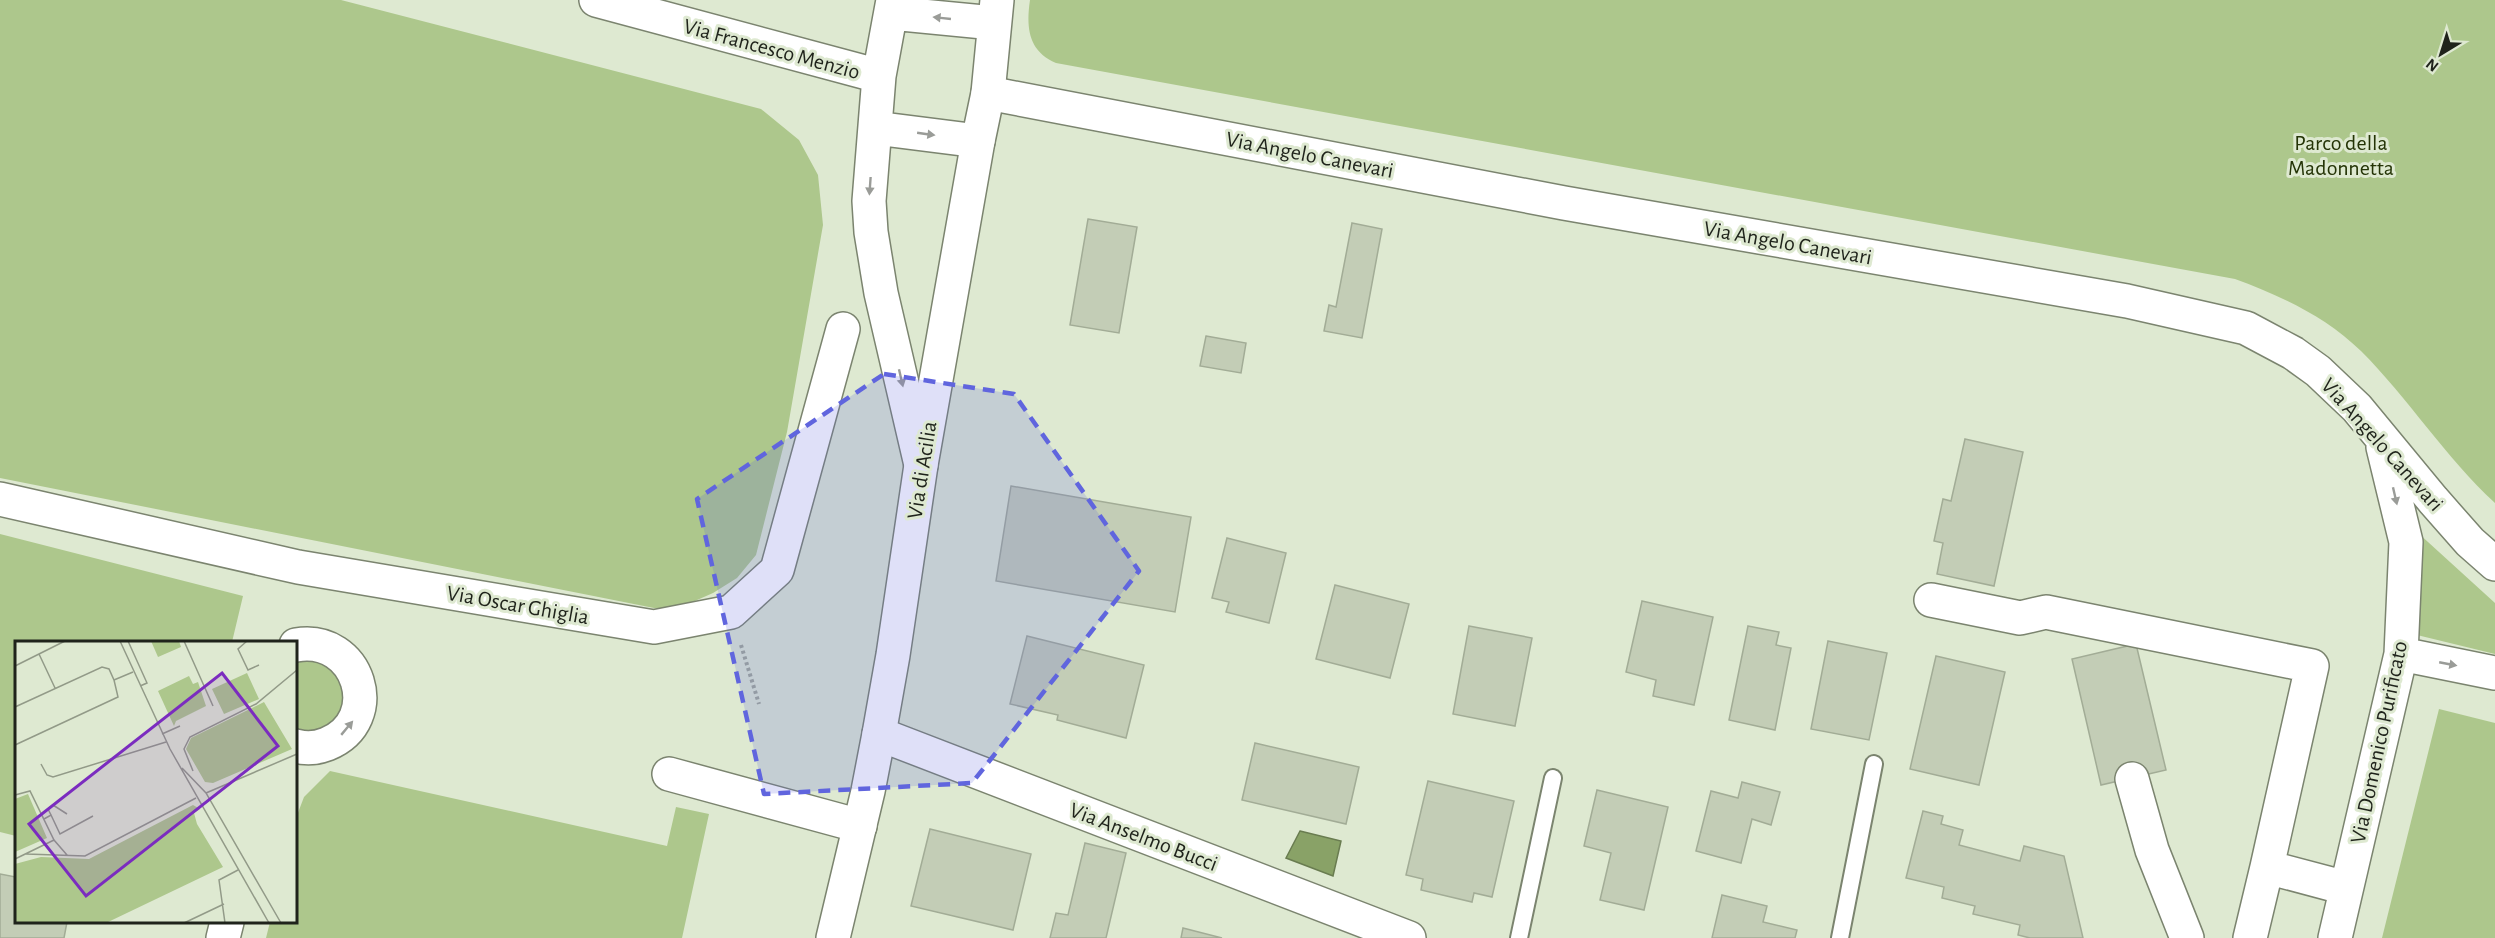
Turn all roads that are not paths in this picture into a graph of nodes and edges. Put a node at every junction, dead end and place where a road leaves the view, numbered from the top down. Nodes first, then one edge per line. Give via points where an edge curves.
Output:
1 (596, 0) edge
2 (892, 7) edge
3 (996, 12) edge
4 (879, 76) junction
5 (988, 93) junction
6 (875, 128) junction
7 (978, 141) junction
8 (843, 329) dead end
9 (2381, 439) junction
10 (921, 465) junction
11 (0, 499) edge
12 (2495, 564) edge
13 (1931, 600) dead end
14 (297, 645) edge
15 (2401, 654) junction
16 (2495, 673) edge
17 (879, 734) junction
18 (297, 747) edge
19 (1874, 764) dead end
20 (669, 774) dead end
21 (1553, 778) dead end
22 (2132, 779) dead end
23 (860, 826) junction
24 (2267, 867) junction
25 (2346, 888) junction
26 (227, 923) edge
27 (223, 938) edge
28 (833, 938) edge
29 (1409, 938) edge
30 (1519, 938) edge
31 (1840, 938) edge
32 (2187, 938) edge
33 (2250, 938) edge
34 (2335, 938) edge

1 - 4 street, Via Francesco Menzio
3 -> 2 street, Via Francesco Menzio
2 - 4 street, Via Francesco Menzio
3 - 5 street, Via di Acilia
4 - 6 street, Via Francesco Menzio
5 - 7 street, Via di Acilia
5 - 9 street, Via Angelo Canevari via 1564,203 2194,315 2246,328 2293,353 2357,408
6 -> 7 street
6 -> 10 street, Via Francesco Menzio via 869,201 871,232 881,293
7 - 10 street, Via di Acilia
8 - 11 street, Via Oscar Ghiglia via 777,570 731,612 654,627 298,567
9 - 12 street, Via Angelo Canevari via 2470,542
9 -> 15 street, Via Domenico Purificato via 2406,542
10 - 17 street, Via di Acilia
13 - 24 street via 2020,618 2046,612 2312,666
18 -> 14 street via 319,747 335,741 357,716 360,699 358,682 339,654 324,646
15 -> 16 street
15 - 25 street, Via Domenico Purificato
17 - 23 street, Via di Acilia
17 - 29 street, Via Anselmo Bucci
19 - 31 lane
20 - 23 street
21 - 30 lane
22 - 32 street via 2151,850
23 - 28 street, Via di Acilia
24 - 25 street
24 - 33 street
25 - 34 street, Via Domenico Purificato
26 - 27 street

